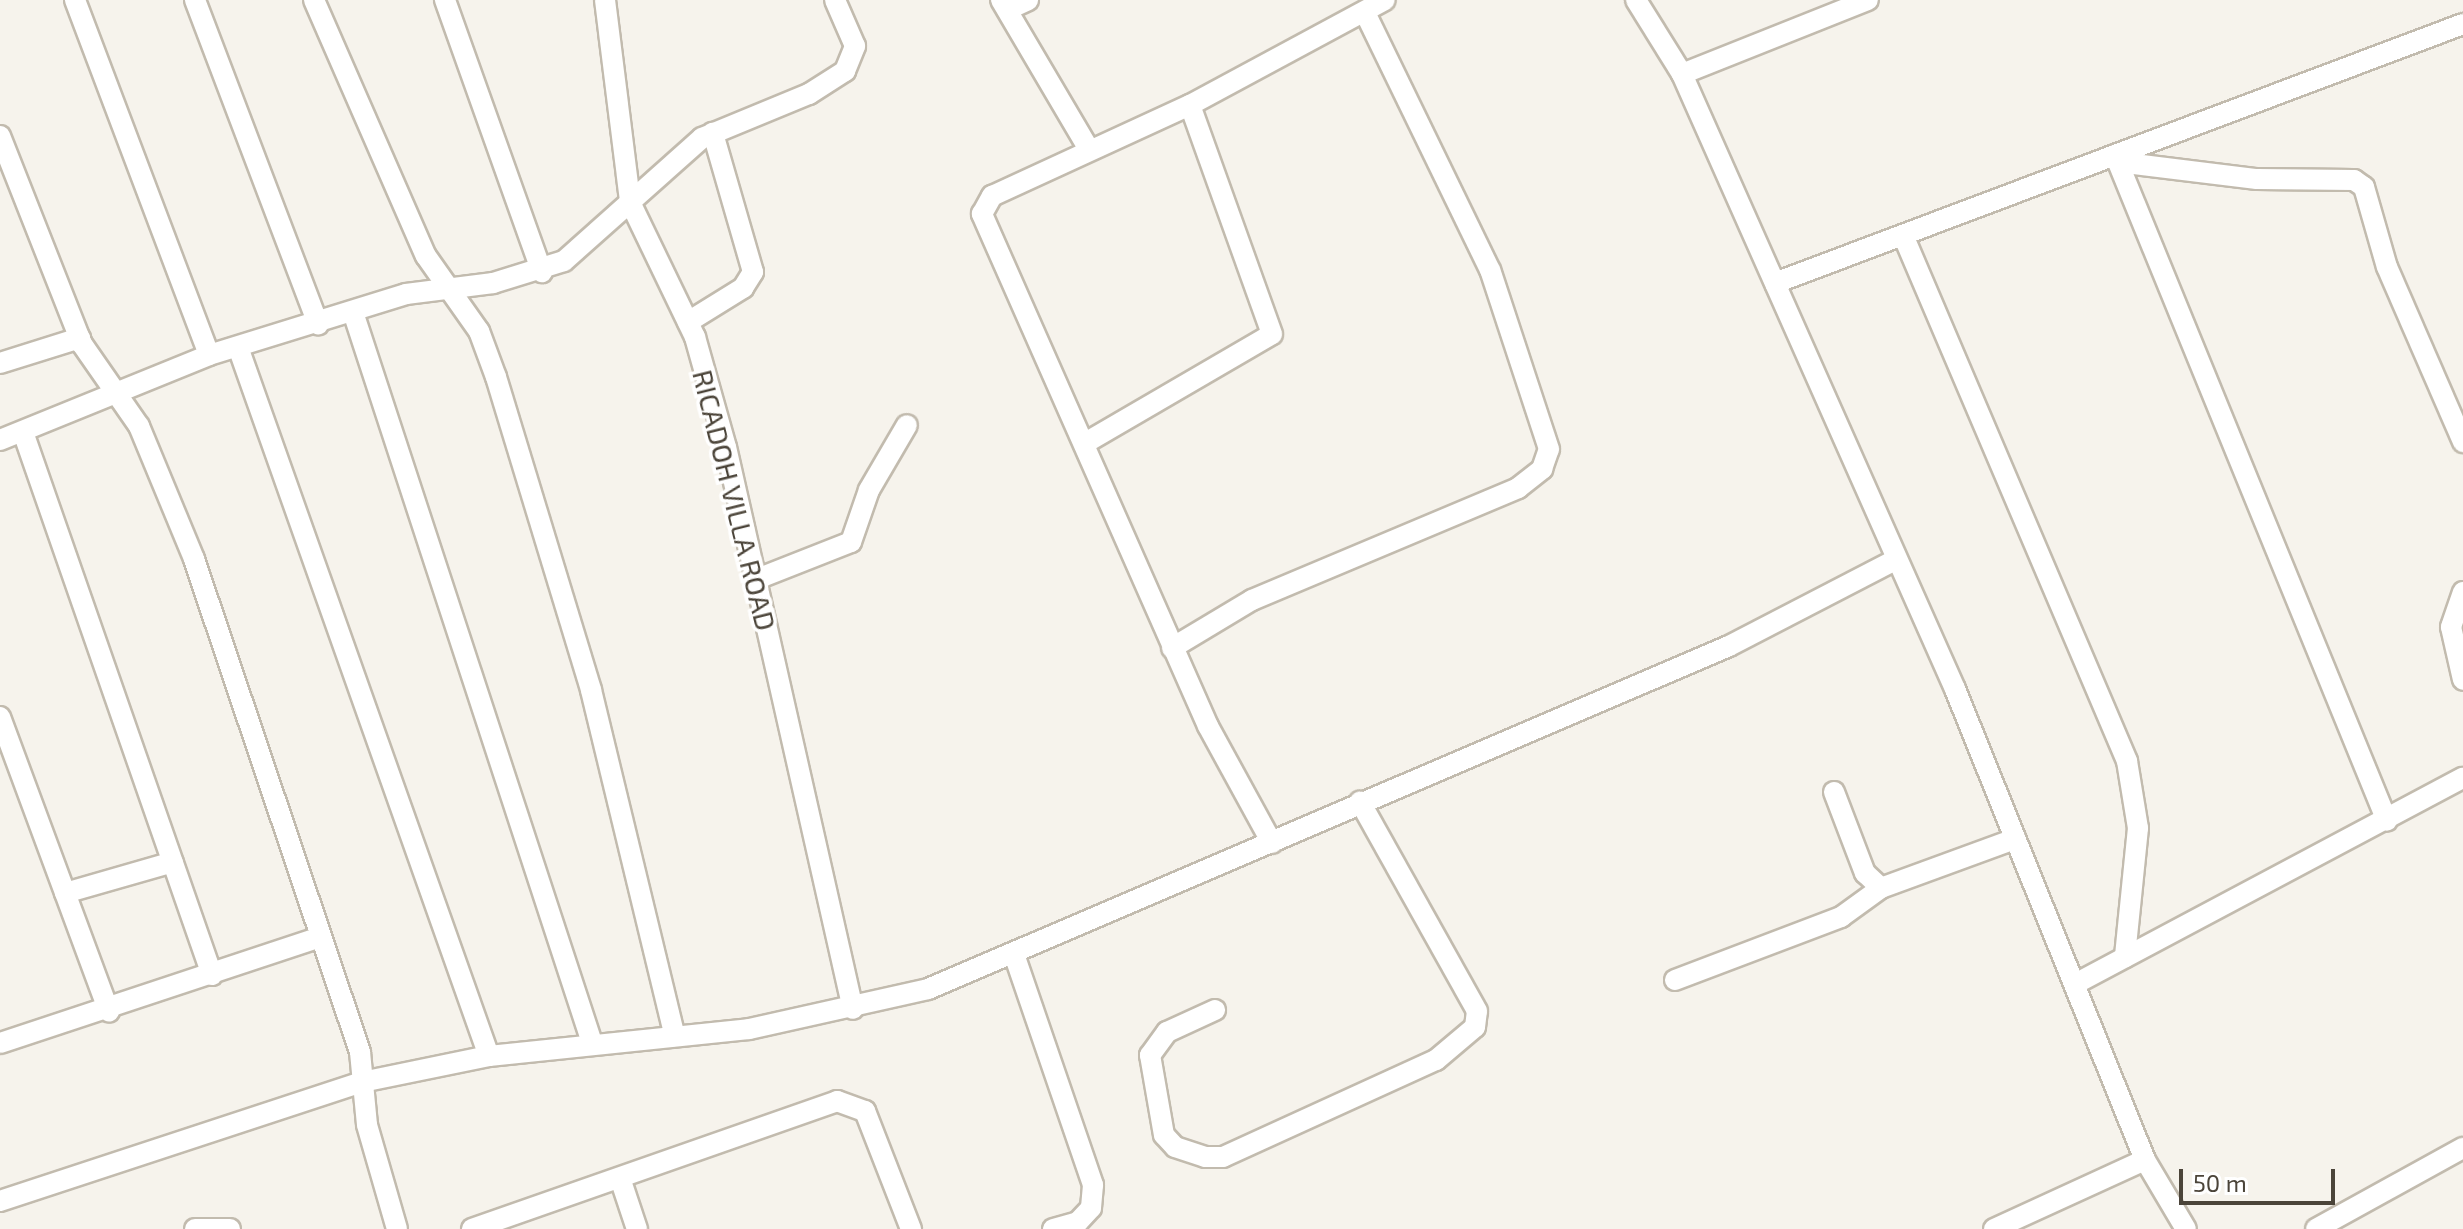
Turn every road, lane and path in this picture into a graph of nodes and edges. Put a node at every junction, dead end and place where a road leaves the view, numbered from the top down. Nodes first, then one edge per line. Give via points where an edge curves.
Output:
1 (75, 0) edge
2 (195, 0) edge
3 (314, 0) edge
4 (445, 0) edge
5 (605, 0) edge
6 (835, 0) edge
7 (1028, 0) edge
8 (1385, 0) edge
9 (1636, 0) edge
10 (1868, 0) edge
11 (1005, 5) edge
12 (1365, 12) junction
13 (2463, 24) edge
14 (1682, 74) junction
15 (1190, 105) junction
16 (713, 133) junction
17 (0, 136) edge
18 (1087, 146) junction
19 (2116, 159) junction
20 (630, 202) junction
21 (1903, 235) junction
22 (542, 272) junction
23 (1775, 283) junction
24 (447, 287) junction
25 (353, 312) junction
26 (688, 322) junction
27 (318, 324) junction
28 (80, 338) junction
29 (238, 347) junction
30 (209, 355) junction
31 (0, 363) edge
32 (115, 390) junction
33 (907, 425) dead end
34 (23, 432) junction
35 (0, 440) edge
36 (2463, 442) edge
37 (1085, 443) junction
38 (1893, 561) junction
39 (757, 579) junction
40 (2463, 592) edge
41 (1172, 648) junction
42 (2463, 680) edge
43 (0, 717) edge
44 (2463, 778) edge
45 (1834, 792) dead end
46 (1360, 802) junction
47 (2387, 821) junction
48 (2015, 839) junction
49 (1272, 843) junction
50 (173, 862) junction
51 (1881, 888) junction
52 (65, 893) junction
53 (320, 937) junction
54 (1015, 957) junction
55 (2125, 957) junction
56 (212, 975) junction
57 (1675, 980) dead end
58 (2075, 984) junction
59 (853, 1009) junction
60 (1215, 1010) dead end
61 (109, 1011) junction
62 (675, 1036) junction
63 (2, 1039) edge
64 (592, 1043) junction
65 (489, 1056) junction
66 (362, 1082) junction
67 (2463, 1148) edge
68 (2145, 1160) junction
69 (620, 1178) junction
70 (0, 1201) edge
71 (195, 1229) edge
72 (230, 1229) edge
73 (397, 1229) edge
74 (472, 1229) edge
75 (637, 1229) edge
76 (911, 1229) edge
77 (1053, 1229) edge
78 (1994, 1229) edge
79 (2186, 1229) edge
80 (2316, 1229) edge

1 - 30 street
2 - 27 street
3 - 24 street
4 - 22 street
5 - 20 street, RICADOH VILLA ROAD
6 - 16 street via 855,46 845,71
7 - 11 street
8 - 12 street
9 - 14 street
10 - 14 street
11 - 18 street via 1071,130
12 - 15 street
12 - 41 street via 1490,270 1549,449 1542,469 1518,488 1252,600
13 - 19 street
14 - 23 street
15 - 18 street
15 - 37 street via 1272,334
16 - 20 street
16 - 26 street via 753,272 743,288
17 - 28 street
18 - 37 street via 992,196 982,214
19 - 21 street
19 - 36 street via 2257,179 2354,180 2364,187 2387,267
19 - 47 street
20 - 22 street
20 - 26 street, RICADOH VILLA ROAD
21 - 23 street
21 - 55 street via 2127,761 2138,828
22 - 24 street
23 - 38 street
24 - 25 street
24 - 62 street via 479,331 501,391 591,690
25 - 27 street
25 - 64 street
26 - 39 street, RICADOH VILLA ROAD
27 - 29 street
28 - 31 street
28 - 32 street
29 - 30 street
29 - 65 street
30 - 32 street
32 - 34 street
32 - 53 street via 151,452 194,559
33 - 39 street via 869,490 851,542
34 - 35 street
34 - 50 street
37 - 41 street
38 - 46 street via 1729,646
38 - 48 street
39 - 59 street, RICADOH VILLA ROAD
40 - 42 street via 2451,627
41 - 49 street
43 - 52 street
44 - 47 street
45 - 51 street via 1865,873
46 - 49 street
46 - 60 street via 1477,1011 1475,1027 1436,1060 1223,1157 1205,1157 1175,1147 1164,1135 1150,1055 1167,1032
47 - 55 street
48 - 51 street
48 - 58 street
49 - 54 street
50 - 52 street
50 - 56 street
51 - 57 street via 1841,917
52 - 61 street
53 - 56 street
53 - 66 street via 360,1052
54 - 59 street
54 - 77 street via 1093,1185 1091,1208 1078,1222
55 - 58 street
56 - 61 street
58 - 68 street
59 - 62 street
61 - 63 street
62 - 64 street
64 - 65 street
65 - 66 street
66 - 70 street
66 - 73 street via 377,1172
67 - 80 street
68 - 78 street
68 - 79 street
69 - 74 street
69 - 75 street
69 - 76 street via 852,1101 865,1111
71 - 72 street

